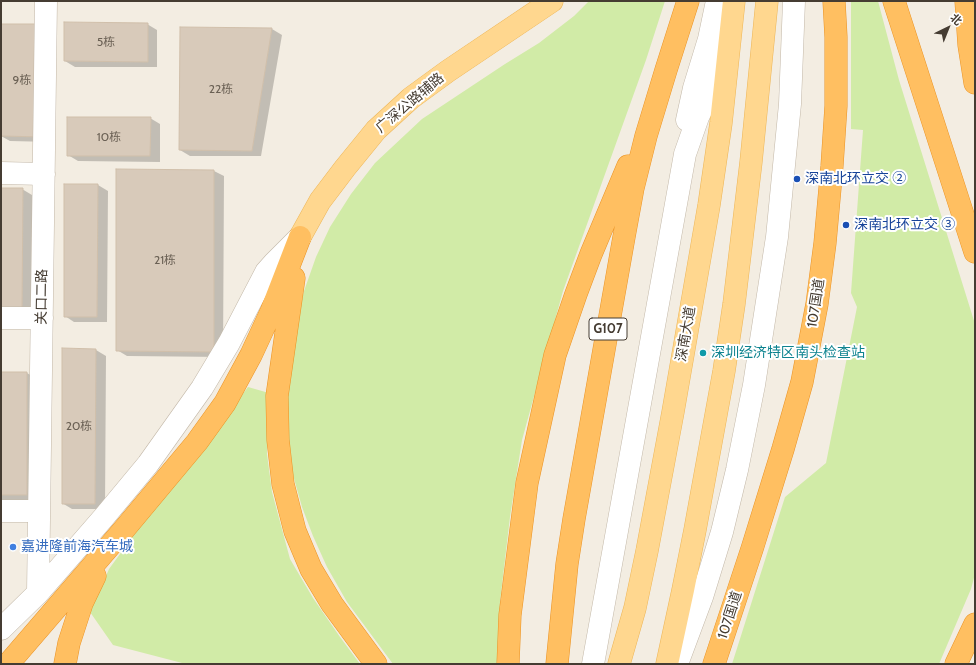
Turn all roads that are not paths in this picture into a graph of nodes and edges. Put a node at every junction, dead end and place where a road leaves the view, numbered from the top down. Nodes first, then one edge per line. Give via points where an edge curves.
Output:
1 (46, 1) edge
2 (552, 1) edge
3 (688, 1) edge
4 (717, 1) edge
5 (734, 1) edge
6 (767, 1) edge
7 (794, 1) edge
8 (834, 1) edge
9 (894, 1) edge
10 (969, 9) edge
11 (732, 31) junction
12 (666, 70) junction
13 (975, 83) edge
14 (1, 173) edge
15 (44, 174) junction
16 (679, 186) junction
17 (300, 237) junction
18 (975, 252) edge
19 (1, 318) edge
20 (42, 318) junction
21 (1, 511) edge
22 (39, 511) junction
23 (126, 528) junction
24 (38, 593) junction
25 (975, 624) edge
26 (1, 629) edge
27 (8, 664) edge
28 (65, 664) edge
29 (376, 664) edge
30 (508, 664) edge
31 (557, 664) edge
32 (592, 664) edge
33 (619, 664) edge
34 (666, 664) edge
35 (677, 664) edge
36 (714, 664) edge
37 (956, 664) edge

1 - 15 street, 关口二路
2 - 17 main road, 广深公路辅路 via 411,98 376,130 320,202
3 - 12 highway, G107
4 - 16 street via 688,112
5 - 11 main road, 深南大道
6 - 34 main road via 752,162 733,312 689,560
7 - 35 street via 790,104 777,237 754,385 722,532 702,597
8 - 36 highway, 107国道 via 836,106 825,243 817,304 802,382 783,449
9 - 18 highway
10 - 13 highway via 969,45
11 - 16 street via 721,65 691,134
11 - 33 main road, 深南大道 via 709,205 673,412 644,566
12 - 30 highway via 586,267 555,355 527,483 510,615
12 - 31 highway, G107 via 646,136 624,237 574,519
14 - 15 street
15 - 20 street, 关口二路
16 - 32 street
17 - 23 highway via 252,355 225,403 197,442
17 - 24 street via 266,272 229,344 202,388 148,464
17 - 29 highway via 277,396 283,484 295,531 311,569 332,604
19 - 20 street
20 - 22 street, 关口二路
21 - 22 street
22 - 24 street, 关口二路
23 - 27 highway
23 - 28 highway via 98,569 82,603
24 - 26 street
25 - 37 highway

